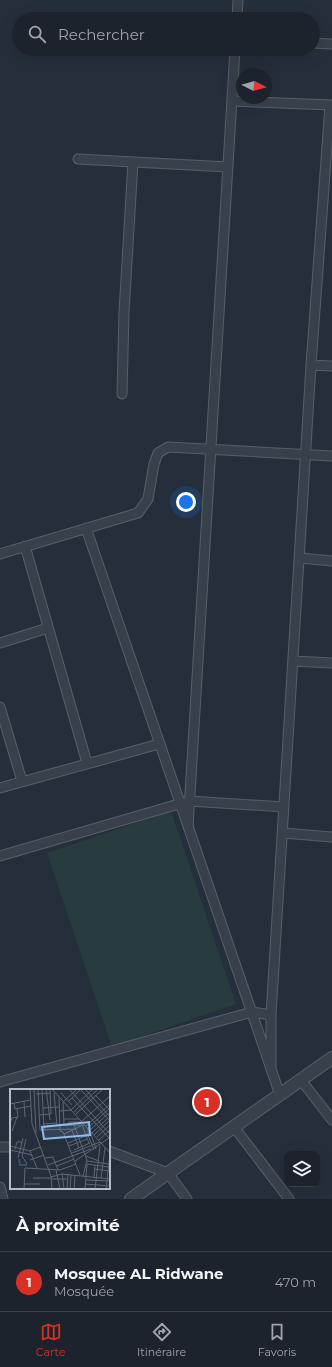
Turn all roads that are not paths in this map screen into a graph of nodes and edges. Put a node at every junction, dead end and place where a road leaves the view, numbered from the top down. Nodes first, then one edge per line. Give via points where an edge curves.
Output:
1 (238, 0) edge
2 (237, 12) edge
3 (320, 43) edge
4 (332, 44) edge
5 (235, 56) edge
6 (232, 100) junction
7 (331, 105) edge
8 (78, 159) dead end
9 (133, 162) junction
10 (228, 167) junction
11 (311, 365) junction
12 (332, 366) edge
13 (122, 394) dead end
14 (211, 449) junction
15 (306, 454) junction
16 (332, 456) edge
17 (86, 528) junction
18 (25, 546) junction
19 (0, 554) edge
20 (300, 558) junction
21 (332, 560) edge
22 (48, 628) junction
23 (0, 643) edge
24 (293, 661) junction
25 (332, 663) edge
26 (0, 707) edge
27 (159, 744) junction
28 (87, 764) junction
29 (22, 782) junction
30 (0, 788) edge
31 (189, 801) junction
32 (180, 803) junction
33 (284, 807) junction
34 (188, 827) junction
35 (283, 833) junction
36 (332, 837) edge
37 (0, 856) edge
38 (252, 1012) junction
39 (272, 1015) junction
40 (332, 1058) edge
41 (271, 1068) junction
42 (302, 1080) junction
43 (0, 1082) edge
44 (280, 1095) junction
45 (332, 1120) edge
46 (234, 1127) junction
47 (110, 1151) edge
48 (168, 1174) junction
49 (0, 1187) edge
50 (3, 1199) edge
51 (132, 1199) edge
52 (187, 1199) edge
53 (289, 1199) edge

1 - 2 street
3 - 4 street
5 - 6 street
6 - 7 street
6 - 10 street
7 - 11 street
8 - 9 street
9 - 10 street
9 - 13 street
10 - 14 street
11 - 12 street
11 - 15 street
14 - 15 street
14 - 17 street via 168,447 158,453 148,500 138,513
14 - 31 street
15 - 16 street
15 - 20 street
17 - 18 street
17 - 27 street
18 - 19 street
18 - 22 street
20 - 21 street
20 - 24 street
22 - 23 street
22 - 28 street
24 - 25 street
24 - 33 street
26 - 29 street
27 - 28 street
27 - 32 street
28 - 29 street
29 - 30 street
31 - 32 street
31 - 33 street
31 - 34 street
32 - 34 street
32 - 37 street
33 - 35 street
34 - 38 street
35 - 36 street
35 - 39 street
38 - 39 street
38 - 41 street
38 - 43 street
39 - 41 street
40 - 42 street
41 - 44 street
42 - 44 street
42 - 45 street
44 - 46 street
46 - 48 street
46 - 53 street
47 - 48 street
48 - 51 street
48 - 52 street
49 - 50 street

